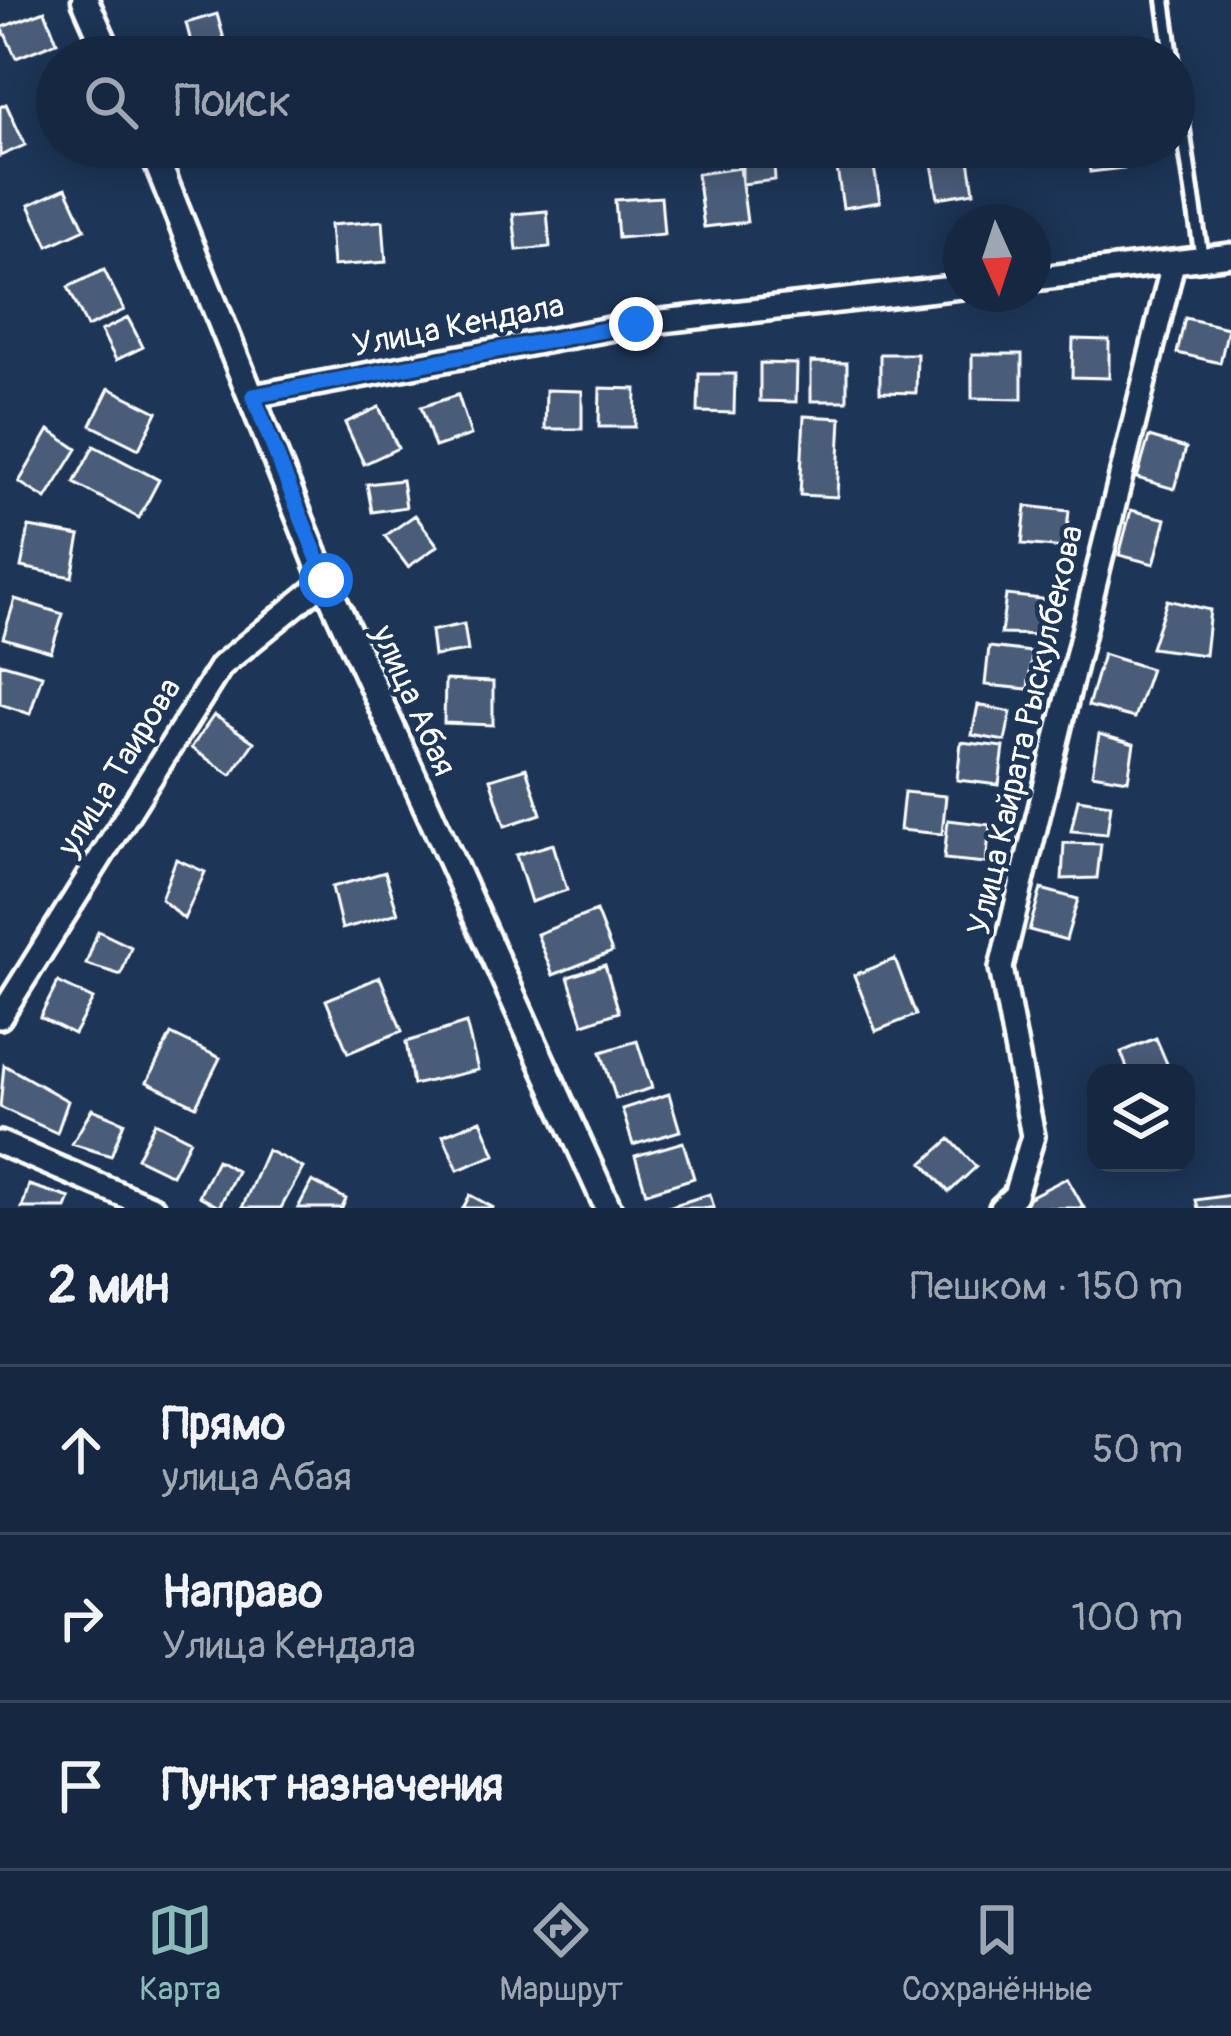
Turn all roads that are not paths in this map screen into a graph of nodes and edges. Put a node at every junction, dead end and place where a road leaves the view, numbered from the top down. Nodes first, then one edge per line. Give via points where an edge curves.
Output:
1 (85, 0) edge
2 (1164, 0) edge
3 (101, 36) edge
4 (1169, 36) edge
5 (160, 168) edge
6 (1189, 168) edge
7 (1231, 254) edge
8 (1202, 259) junction
9 (1173, 263) junction
10 (1051, 277) edge
11 (943, 289) edge
12 (253, 396) junction
13 (326, 580) junction
14 (0, 1017) edge
15 (0, 1143) edge
16 (153, 1208) edge
17 (608, 1208) edge
18 (1001, 1208) edge

1 - 3 street
2 - 4 lane
5 - 12 street, улица Абая
6 - 8 lane
7 - 8 street
8 - 9 street
9 - 10 street
9 - 18 street, Улица Кайрата Рыскулбекова via 1001,968 1033,1136 1016,1195
11 - 12 street, Улица Кендала via 636,324
12 - 13 street, улица Абая
13 - 14 street, улица Таирова via 221,666
13 - 17 street, улица Абая
15 - 16 street

